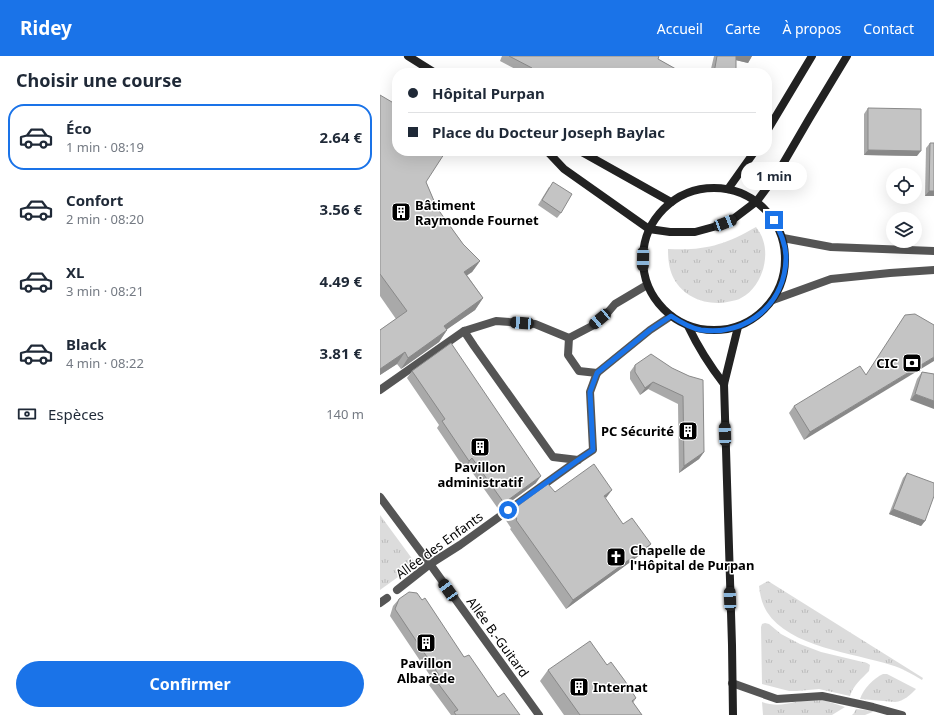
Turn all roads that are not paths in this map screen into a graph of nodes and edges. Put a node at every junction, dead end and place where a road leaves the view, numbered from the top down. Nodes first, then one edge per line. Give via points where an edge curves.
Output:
1 (408, 56) edge
2 (812, 56) edge
3 (847, 56) edge
4 (427, 68) edge
5 (772, 123) edge
6 (552, 156) edge
7 (589, 156) edge
8 (751, 156) edge
9 (728, 189) junction
10 (757, 201) junction
11 (671, 202) junction
12 (649, 229) junction
13 (783, 238) junction
14 (934, 251) edge
15 (934, 270) edge
16 (647, 285) junction
17 (774, 300) junction
18 (671, 316) junction
19 (688, 326) junction
20 (738, 326) junction
21 (464, 331) junction
22 (569, 338) junction
23 (597, 373) junction
24 (724, 384) junction
25 (380, 390) edge
26 (578, 460) junction
27 (380, 497) edge
28 (430, 564) junction
29 (397, 590) dead end
30 (387, 598) dead end
31 (380, 604) edge
32 (732, 683) junction
33 (539, 715) edge
34 (732, 715) edge
35 (902, 715) edge

1 - 4 main road
2 - 5 main road
3 - 10 main road via 777,174
6 - 12 main road via 564,169
7 - 11 main road
8 - 9 main road
9 - 10 main road
9 - 11 main road via 708,188 688,193
10 - 12 main road via 732,220 695,232
10 - 13 main road via 774,220
11 - 12 main road via 657,216
12 - 16 main road via 643,250 643,268
13 - 14 street via 832,247
13 - 17 main road via 786,257 783,280
15 - 17 street via 831,279
16 - 18 main road via 657,302
16 - 22 street via 615,304 592,326
17 - 20 main road via 758,316
18 - 19 main road
18 - 23 street
19 - 20 main road via 713,331
19 - 24 main road via 711,368
20 - 24 main road
21 - 22 street via 496,321 535,324
21 - 25 street
21 - 26 street via 553,456
22 - 23 street via 568,355 579,371
23 - 26 street, Allée des Enfants via 590,392 593,450
24 - 32 main road
26 - 28 street, Allée des Enfants
27 - 28 street, Allée B.-Guitard
28 - 29 street, Allée des Enfants
28 - 33 street, Allée B.-Guitard
30 - 31 street
32 - 34 main road
32 - 35 street via 776,699 822,696

